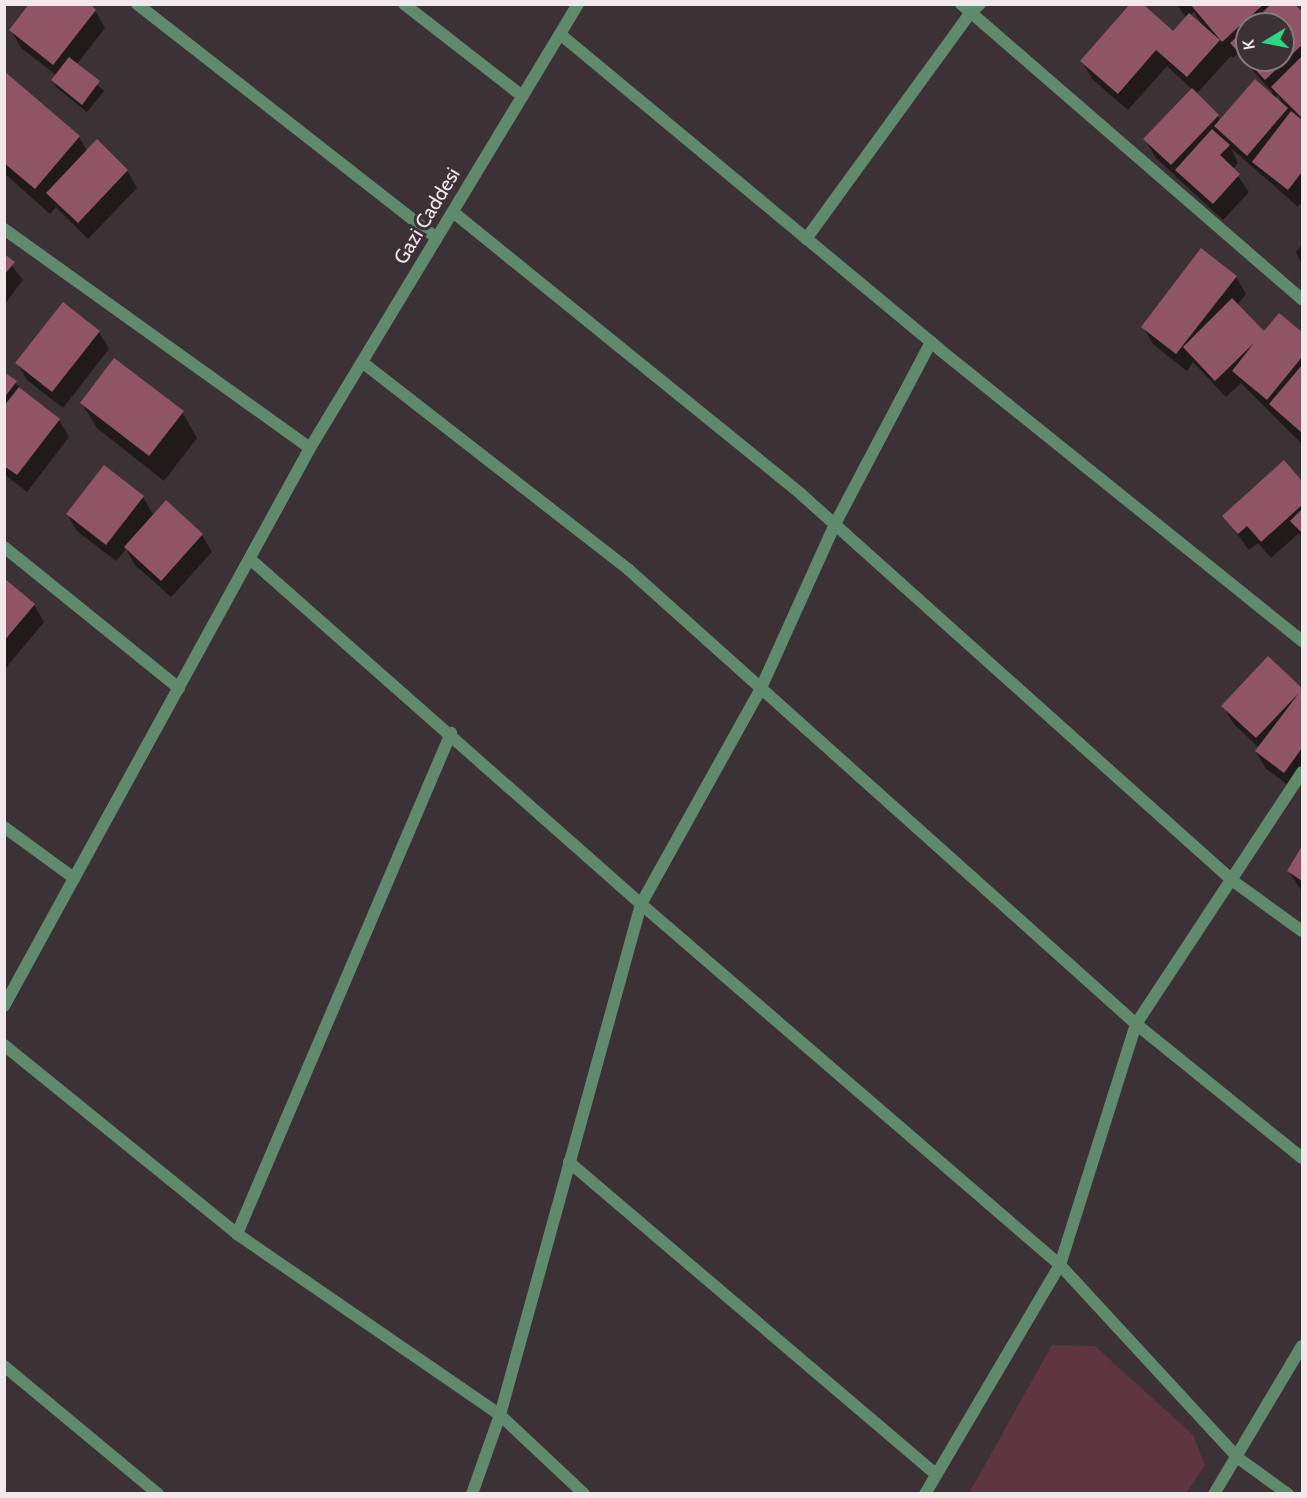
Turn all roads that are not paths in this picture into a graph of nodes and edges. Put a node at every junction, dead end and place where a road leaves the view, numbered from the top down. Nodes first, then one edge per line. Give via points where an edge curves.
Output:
1 (137, 4) edge
2 (404, 4) edge
3 (578, 4) edge
4 (971, 7) edge
5 (560, 34) junction
6 (522, 96) junction
7 (453, 212) junction
8 (4, 229) edge
9 (437, 238) junction
10 (806, 239) junction
11 (1302, 299) edge
12 (930, 342) junction
13 (362, 362) junction
14 (310, 448) junction
15 (835, 524) junction
16 (4, 547) edge
17 (250, 559) junction
18 (1302, 641) edge
19 (179, 688) junction
20 (761, 688) junction
21 (451, 733) junction
22 (1302, 772) edge
23 (4, 827) edge
24 (74, 878) junction
25 (1233, 881) junction
26 (641, 904) junction
27 (1302, 931) edge
28 (4, 1006) edge
29 (1136, 1024) junction
30 (4, 1045) edge
31 (1302, 1158) edge
32 (569, 1162) junction
33 (237, 1234) junction
34 (1060, 1265) junction
35 (1302, 1346) edge
36 (4, 1366) edge
37 (500, 1415) junction
38 (1238, 1458) junction
39 (936, 1474) junction
40 (158, 1494) edge
41 (472, 1494) edge
42 (584, 1494) edge
43 (925, 1494) edge
44 (1214, 1494) edge
45 (1288, 1494) edge

1 - 9 street
2 - 6 street
3 - 5 street, Gazi Caddesi
4 - 10 street
4 - 11 street
5 - 6 street, Gazi Caddesi
5 - 10 street
6 - 7 street, Gazi Caddesi
7 - 9 street, Gazi Caddesi
7 - 15 street
8 - 14 street
9 - 13 street, Gazi Caddesi
10 - 12 street
12 - 15 street
12 - 18 street
13 - 14 street, Gazi Caddesi
13 - 20 street via 629,570
14 - 17 street, Gazi Caddesi
15 - 20 street
15 - 25 street
16 - 19 street
17 - 19 street, Gazi Caddesi
17 - 21 street
19 - 24 street, Gazi Caddesi
20 - 26 street
20 - 29 street
21 - 26 street
21 - 33 street
22 - 25 street
23 - 24 street
24 - 28 street, Gazi Caddesi
25 - 27 street
25 - 29 street
26 - 32 street
26 - 34 street
29 - 31 street
29 - 34 street
30 - 33 street
32 - 37 street
32 - 39 street
33 - 37 street
34 - 38 street
34 - 39 street
35 - 38 street
36 - 40 street
37 - 41 street
37 - 42 street
38 - 44 street
38 - 45 street
39 - 43 street

